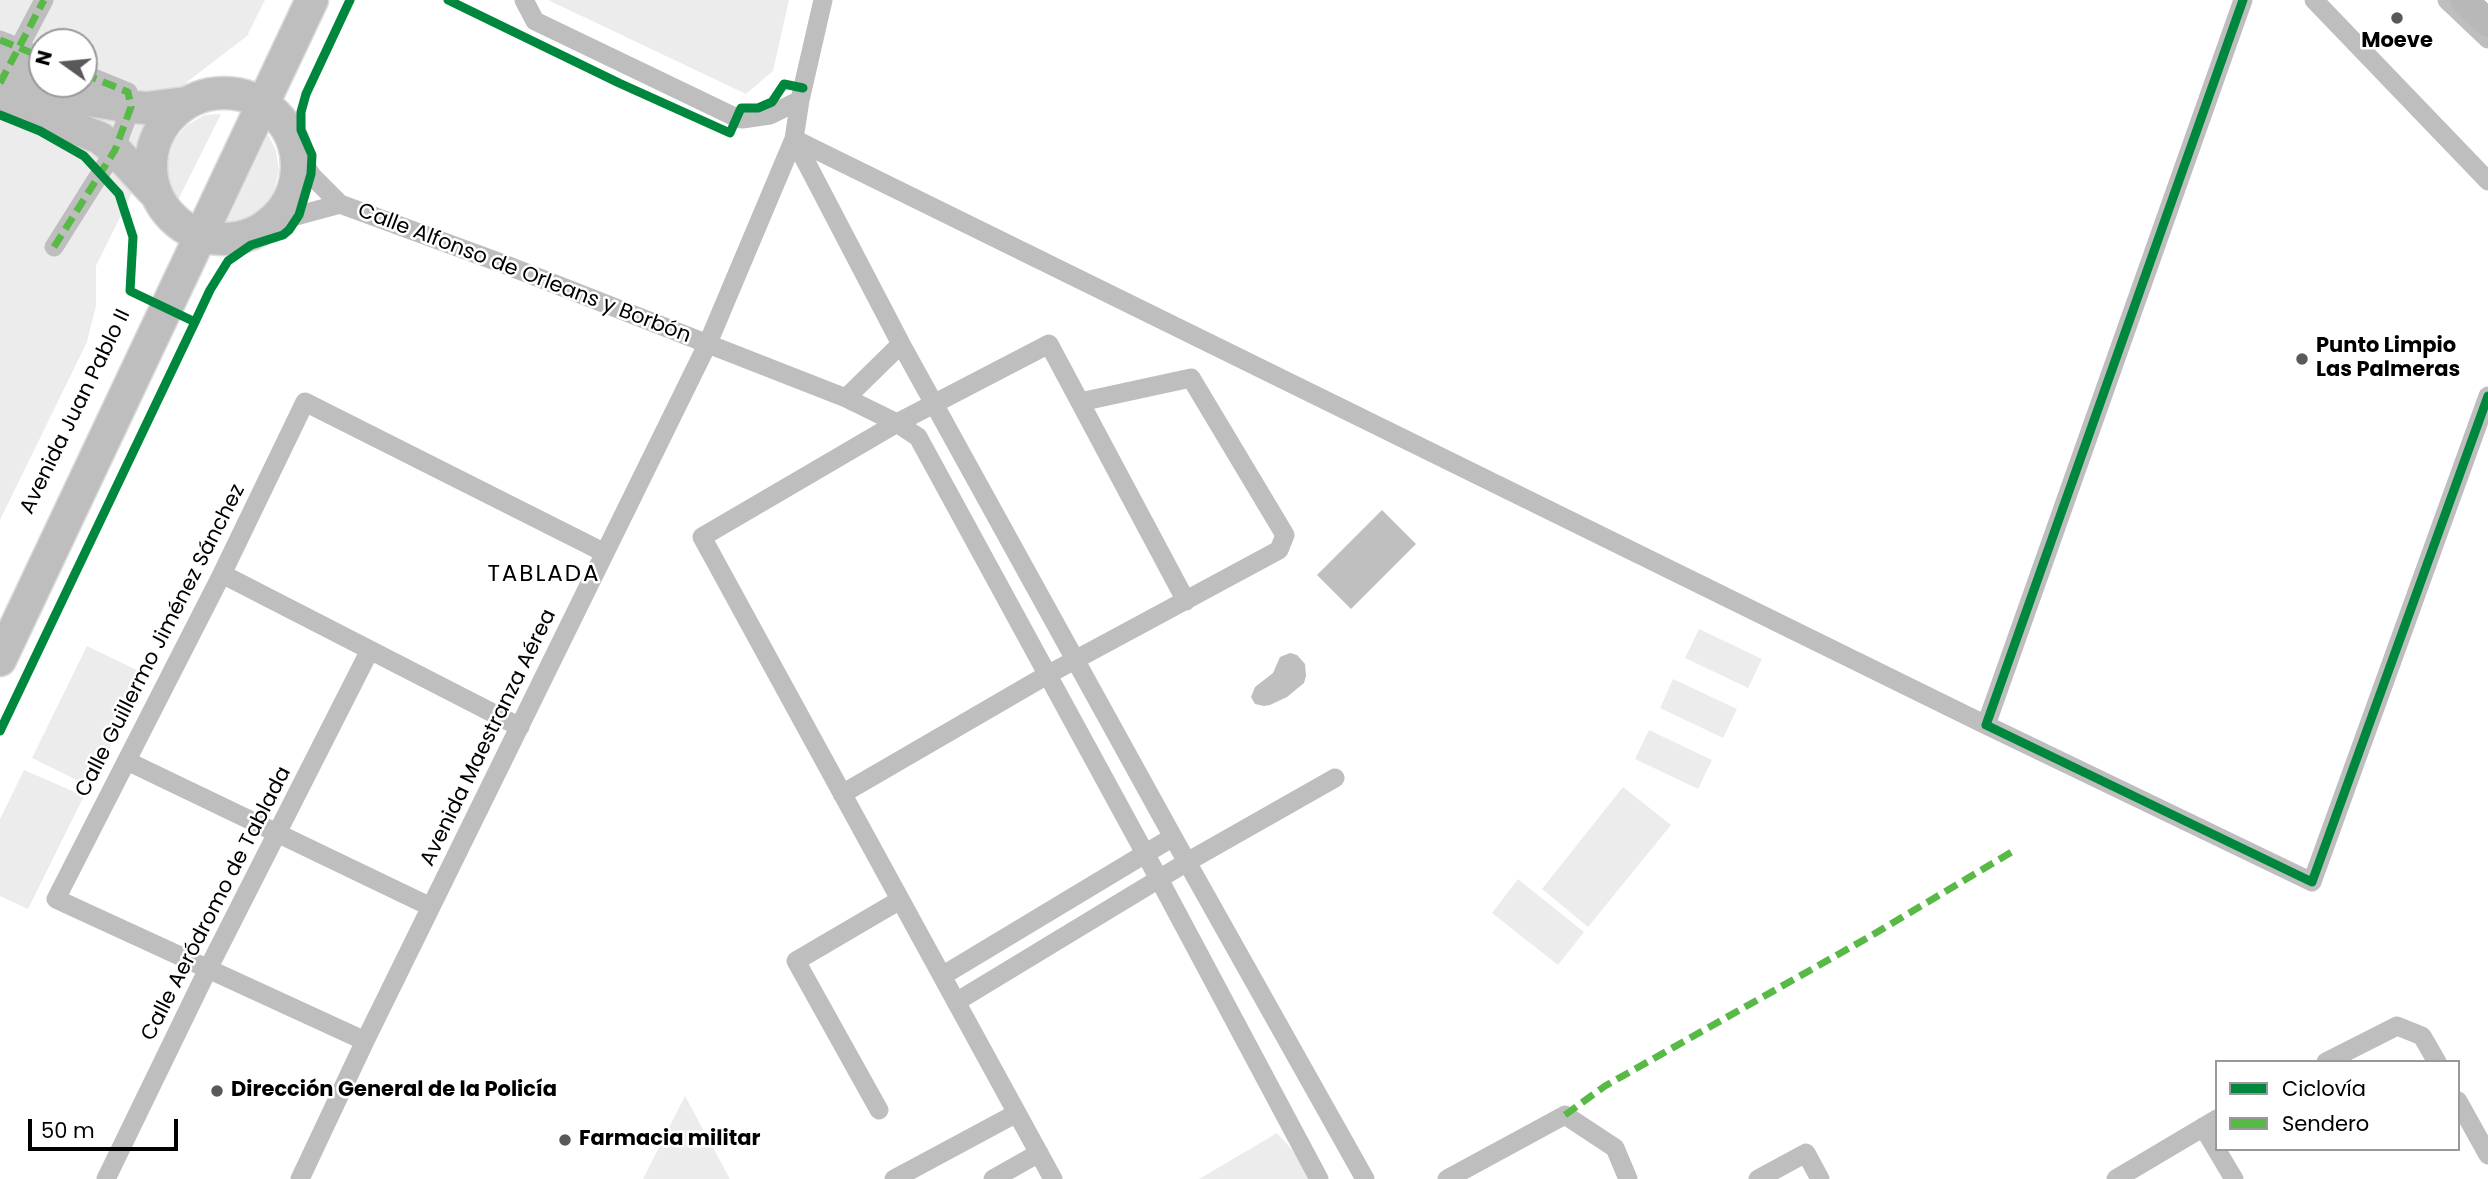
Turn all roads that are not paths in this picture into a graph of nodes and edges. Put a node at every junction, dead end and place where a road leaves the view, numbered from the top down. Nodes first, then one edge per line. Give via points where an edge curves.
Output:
1 (44, 0) edge
2 (292, 0) edge
3 (312, 0) edge
4 (524, 0) edge
5 (824, 0) edge
6 (2243, 0) edge
7 (2315, 0) edge
8 (2447, 0) edge
9 (2464, 0) edge
10 (2488, 23) edge
11 (2488, 40) edge
12 (28, 58) edge
13 (5, 60) edge
14 (28, 74) edge
15 (98, 80) edge
16 (0, 98) edge
17 (81, 98) edge
18 (254, 100) junction
19 (800, 100) junction
20 (186, 103) junction
21 (131, 107) junction
22 (793, 139) junction
23 (294, 148) junction
24 (115, 150) junction
25 (2488, 181) edge
26 (155, 193) junction
27 (340, 204) junction
28 (270, 223) junction
29 (192, 232) junction
30 (54, 247) dead end
31 (708, 343) junction
32 (901, 344) junction
33 (2488, 396) edge
34 (846, 398) junction
35 (1080, 402) junction
36 (934, 404) junction
37 (897, 423) junction
38 (606, 553) junction
39 (222, 575) junction
40 (1186, 601) junction
41 (0, 612) edge
42 (370, 650) junction
43 (0, 660) edge
44 (1076, 661) junction
45 (1047, 675) junction
46 (1986, 725) junction
47 (520, 727) junction
48 (127, 761) junction
49 (1335, 778) dead end
50 (842, 794) junction
51 (277, 833) junction
52 (1172, 837) junction
53 (1145, 855) junction
54 (1187, 862) junction
55 (1159, 879) junction
56 (900, 900) junction
57 (431, 907) junction
58 (208, 969) junction
59 (942, 976) junction
60 (956, 1002) junction
61 (365, 1041) junction
62 (2330, 1060) edge
63 (2436, 1060) edge
64 (2460, 1105) edge
65 (879, 1110) dead end
66 (1017, 1113) junction
67 (2210, 1123) edge
68 (2222, 1151) edge
69 (1039, 1153) junction
70 (2488, 1155) edge
71 (898, 1178) edge
72 (106, 1179) edge
73 (300, 1179) edge
74 (993, 1179) edge
75 (1053, 1179) edge
76 (1319, 1179) edge
77 (1365, 1179) edge
78 (1447, 1179) edge
79 (1628, 1179) edge
80 (1758, 1179) edge
81 (1820, 1179) edge
82 (2116, 1179) edge
83 (2234, 1179) edge

1 - 13 street
2 - 18 main road, Avenida Juan Pablo II
3 - 18 main road, Avenida Juan Pablo II
4 - 19 street via 534,21 730,115 742,119 770,115
5 - 19 street, Avenida Maestranza Aérea
6 - 46 street
7 - 25 street
8 - 11 street
9 - 10 main road
12 - 13 street
13 - 14 main road
15 - 21 street via 128,92
16 - 24 main road via 100,138
17 - 21 main road
18 - 20 main road via 225,93
18 - 23 main road via 282,123
18 - 29 main road, Avenida Juan Pablo II
19 - 22 street, Avenida Maestranza Aérea
20 - 21 main road
20 - 26 main road via 166,120 154,142 150,168
21 - 24 street
22 - 31 street, Avenida Maestranza Aérea
22 - 32 street
22 - 46 street
23 - 27 street, Calle Alfonso de Orleans y Borbón via 312,176
23 - 28 main road via 293,189
24 - 26 main road
24 - 30 street
26 - 29 main road via 166,212
27 - 28 street, Calle Alfonso de Orleans y Borbón
27 - 31 street, Calle Alfonso de Orleans y Borbón
28 - 29 main road via 249,235 225,240
29 - 41 main road, Avenida Juan Pablo II
29 - 43 main road, Avenida Juan Pablo II
31 - 34 street, Calle Alfonso de Orleans y Borbón
31 - 38 street, Avenida Maestranza Aérea
32 - 34 street
32 - 36 street
33 - 46 street via 2312,882
34 - 37 street, Calle Alfonso de Orleans y Borbón
35 - 36 street via 1049,344
35 - 40 street
35 - 40 street via 1191,378 1285,535 1279,551
36 - 37 street
36 - 44 street
37 - 45 street, Calle Alfonso de Orleans y Borbón via 918,437
37 - 50 street via 702,537
38 - 39 street, Calle Guillermo Jiménez Sánchez via 305,402
38 - 47 street, Avenida Maestranza Aérea
39 - 42 street
39 - 48 street, Calle Guillermo Jiménez Sánchez
40 - 44 street
42 - 47 street
42 - 51 street, Calle Aeródromo de Tablada
44 - 45 street
44 - 52 street
45 - 50 street
45 - 53 street, Calle Alfonso de Orleans y Borbón
47 - 57 street, Avenida Maestranza Aérea
48 - 51 street
48 - 58 street, Calle Guillermo Jiménez Sánchez via 56,899
49 - 54 street
50 - 56 street
51 - 57 street
51 - 58 street, Calle Aeródromo de Tablada
52 - 53 street
52 - 54 street
53 - 55 street, Calle Alfonso de Orleans y Borbón
53 - 59 street
54 - 55 street
54 - 77 street
55 - 60 street
55 - 76 street, Calle Alfonso de Orleans y Borbón
56 - 59 street
56 - 65 street via 796,961
57 - 61 street, Avenida Maestranza Aérea
58 - 61 street
58 - 72 street, Calle Aeródromo de Tablada
59 - 60 street
60 - 66 street
61 - 73 street, Avenida Maestranza Aérea
62 - 63 street via 2397,1026 2422,1036
64 - 70 street
66 - 69 street
66 - 71 street
67 - 82 street
68 - 83 street
69 - 74 street
69 - 75 street
78 - 79 street via 1565,1115 1615,1147
80 - 81 street via 1806,1153

